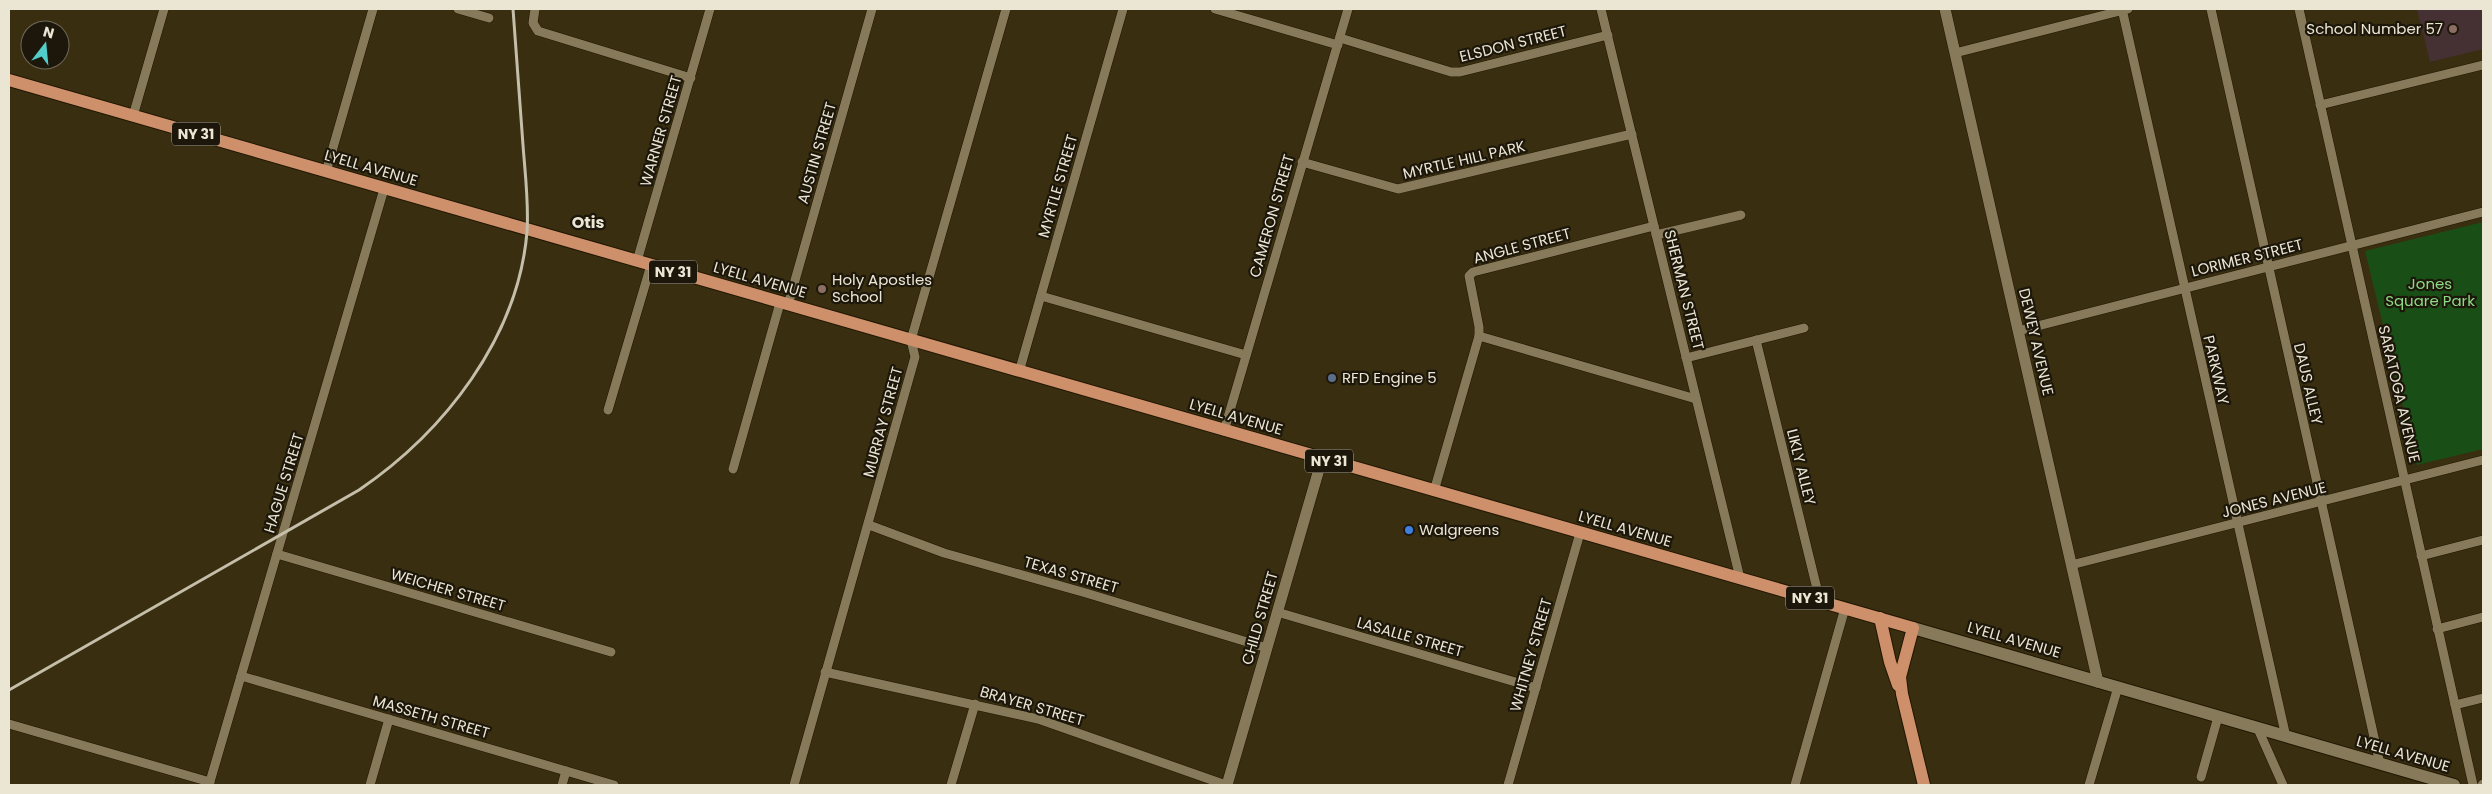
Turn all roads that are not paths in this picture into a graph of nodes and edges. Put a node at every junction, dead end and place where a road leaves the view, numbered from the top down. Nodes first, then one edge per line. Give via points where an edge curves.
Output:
1 (164, 9) edge
2 (373, 9) edge
3 (458, 9) edge
4 (536, 9) edge
5 (710, 9) edge
6 (872, 9) edge
7 (1006, 9) edge
8 (1123, 9) edge
9 (1214, 9) edge
10 (1348, 9) edge
11 (1601, 9) edge
12 (1945, 9) edge
13 (2124, 9) edge
14 (2211, 9) edge
15 (2299, 9) edge
16 (489, 18) dead end
17 (1608, 35) junction
18 (1339, 41) junction
19 (1955, 53) junction
20 (2483, 65) edge
21 (690, 78) junction
22 (9, 80) edge
23 (2320, 106) junction
24 (133, 116) junction
25 (1632, 134) junction
26 (1302, 162) junction
27 (326, 172) junction
28 (384, 188) junction
29 (2483, 212) edge
30 (1741, 215) dead end
31 (1654, 226) junction
32 (1656, 235) junction
33 (2350, 246) junction
34 (637, 261) junction
35 (651, 265) junction
36 (2268, 267) junction
37 (2184, 289) junction
38 (1041, 296) junction
39 (784, 304) junction
40 (1804, 328) dead end
41 (2018, 331) junction
42 (1479, 336) junction
43 (911, 340) junction
44 (1756, 340) junction
45 (1246, 355) junction
46 (1686, 358) junction
47 (1019, 372) junction
48 (1696, 399) junction
49 (608, 410) dead end
50 (1224, 431) junction
51 (1322, 459) junction
52 (2483, 460) edge
53 (733, 469) dead end
54 (2405, 480) junction
55 (1434, 491) junction
56 (2321, 502) junction
57 (2237, 523) junction
58 (869, 525) junction
59 (1580, 533) junction
60 (2483, 540) edge
61 (277, 554) junction
62 (2422, 556) junction
63 (2071, 565) junction
64 (1740, 578) junction
65 (1820, 601) junction
66 (1845, 608) junction
67 (1277, 612) junction
68 (2483, 617) edge
69 (1880, 618) junction
70 (1913, 628) junction
71 (2437, 629) junction
72 (1267, 648) junction
73 (612, 652) dead end
74 (825, 672) junction
75 (241, 676) junction
76 (2098, 682) junction
77 (1536, 688) junction
78 (2118, 688) junction
79 (1902, 694) junction
80 (2483, 698) edge
81 (975, 704) junction
82 (2455, 705) junction
83 (2218, 717) junction
84 (389, 719) junction
85 (9, 724) edge
86 (2258, 729) junction
87 (2286, 737) junction
88 (2380, 764) junction
89 (566, 771) junction
90 (2201, 777) dead end
91 (210, 784) edge
92 (370, 785) edge
93 (562, 785) edge
94 (614, 785) edge
95 (794, 785) edge
96 (951, 785) edge
97 (1226, 785) edge
98 (1508, 785) edge
99 (1794, 785) edge
100 (1924, 785) edge
101 (2089, 785) edge
102 (2283, 785) edge
103 (2454, 785) edge
104 (2473, 785) edge

1 - 24 street
2 - 27 street
3 - 16 street
4 - 21 street via 533,23 538,31
5 - 21 street, WARNER STREET
6 - 39 street, AUSTIN STREET
7 - 43 street, MURRAY STREET
8 - 38 street, MYRTLE STREET
9 - 18 street, ELSDON STREET
10 - 18 street, CAMERON STREET
11 - 17 street, SHERMAN STREET
12 - 19 street, DEWEY AVENUE
13 - 19 street
13 - 37 street, PARKWAY
14 - 36 street, DAUS ALLEY
15 - 23 street, SARATOGA AVENUE
17 - 18 street, ELSDON STREET via 1460,72
17 - 25 street, SHERMAN STREET
18 - 26 street, CAMERON STREET
19 - 41 street, DEWEY AVENUE
20 - 23 street
21 - 34 street, WARNER STREET
22 - 24 main road, LYELL AVENUE / NY 31
23 - 33 street, SARATOGA AVENUE
24 - 27 main road, LYELL AVENUE / NY 31
25 - 26 street, MYRTLE HILL PARK via 1398,189
25 - 31 street, SHERMAN STREET
26 - 45 street, CAMERON STREET
27 - 28 main road, LYELL AVENUE / NY 31
28 - 34 main road, LYELL AVENUE / NY 31
28 - 61 street, HAGUE STREET
29 - 33 street, LORIMER STREET
30 - 32 street
31 - 32 street, SHERMAN STREET
31 - 42 street, ANGLE STREET via 1473,272 1468,282
32 - 46 street, SHERMAN STREET
33 - 36 street, LORIMER STREET
33 - 54 street, SARATOGA AVENUE
34 - 35 main road, LYELL AVENUE / NY 31
35 - 39 main road, LYELL AVENUE / NY 31
35 - 49 street
36 - 37 street, LORIMER STREET
36 - 56 street, DAUS ALLEY
37 - 41 street, LORIMER STREET
37 - 57 street, PARKWAY
38 - 45 street
38 - 47 street, MYRTLE STREET
39 - 43 main road, LYELL AVENUE / NY 31
39 - 53 street, AUSTIN STREET
40 - 44 street
41 - 63 street, DEWEY AVENUE
42 - 48 street
42 - 55 street, ANGLE STREET
43 - 47 main road, LYELL AVENUE / NY 31
43 - 58 street, MURRAY STREET via 916,357
44 - 46 street
44 - 65 street, LIKLY ALLEY
45 - 50 street, CAMERON STREET
46 - 48 street, SHERMAN STREET
47 - 50 main road, LYELL AVENUE / NY 31
48 - 64 street, SHERMAN STREET
50 - 51 main road, LYELL AVENUE / NY 31
51 - 55 main road, LYELL AVENUE / NY 31
51 - 67 street, CHILD STREET
52 - 54 street, JONES AVENUE
54 - 56 street, JONES AVENUE
54 - 62 street, SARATOGA AVENUE
55 - 59 main road, LYELL AVENUE / NY 31
56 - 57 street, JONES AVENUE
56 - 88 street, DAUS ALLEY
57 - 63 street, JONES AVENUE
57 - 87 street, PARKWAY
58 - 72 street, TEXAS STREET via 944,553
58 - 74 street, MURRAY STREET
59 - 64 main road, LYELL AVENUE / NY 31
59 - 77 street, WHITNEY STREET
60 - 62 street
61 - 73 street, WEICHER STREET
61 - 75 street, HAGUE STREET
62 - 71 street, SARATOGA AVENUE
63 - 76 street, DEWEY AVENUE
64 - 65 main road, LYELL AVENUE / NY 31
65 - 66 main road, LYELL AVENUE / NY 31
66 - 69 main road, LYELL AVENUE / NY 31
66 - 99 street
67 - 72 street, CHILD STREET
67 - 77 street, LASALLE STREET
68 - 71 street
69 - 70 main road, LYELL AVENUE / NY 31
69 - 79 main road via 1890,662
70 - 76 main road, LYELL AVENUE
70 - 79 main road via 1900,678
71 - 82 street, SARATOGA AVENUE
72 - 97 street, CHILD STREET
74 - 81 street, BRAYER STREET
74 - 95 street, MURRAY STREET
75 - 84 street, MASSETH STREET
75 - 91 street, HAGUE STREET
76 - 78 main road, LYELL AVENUE
77 - 98 street, WHITNEY STREET
78 - 83 main road, LYELL AVENUE
78 - 101 street
79 - 100 main road
80 - 82 street
81 - 96 street
81 - 97 street, BRAYER STREET via 1038,719
82 - 104 street, SARATOGA AVENUE
83 - 86 main road, LYELL AVENUE
83 - 90 street
84 - 89 street, MASSETH STREET
84 - 92 street
85 - 91 street
86 - 87 main road, LYELL AVENUE
86 - 102 street
87 - 88 main road, LYELL AVENUE
88 - 103 main road, LYELL AVENUE
89 - 93 street
89 - 94 street, MASSETH STREET

